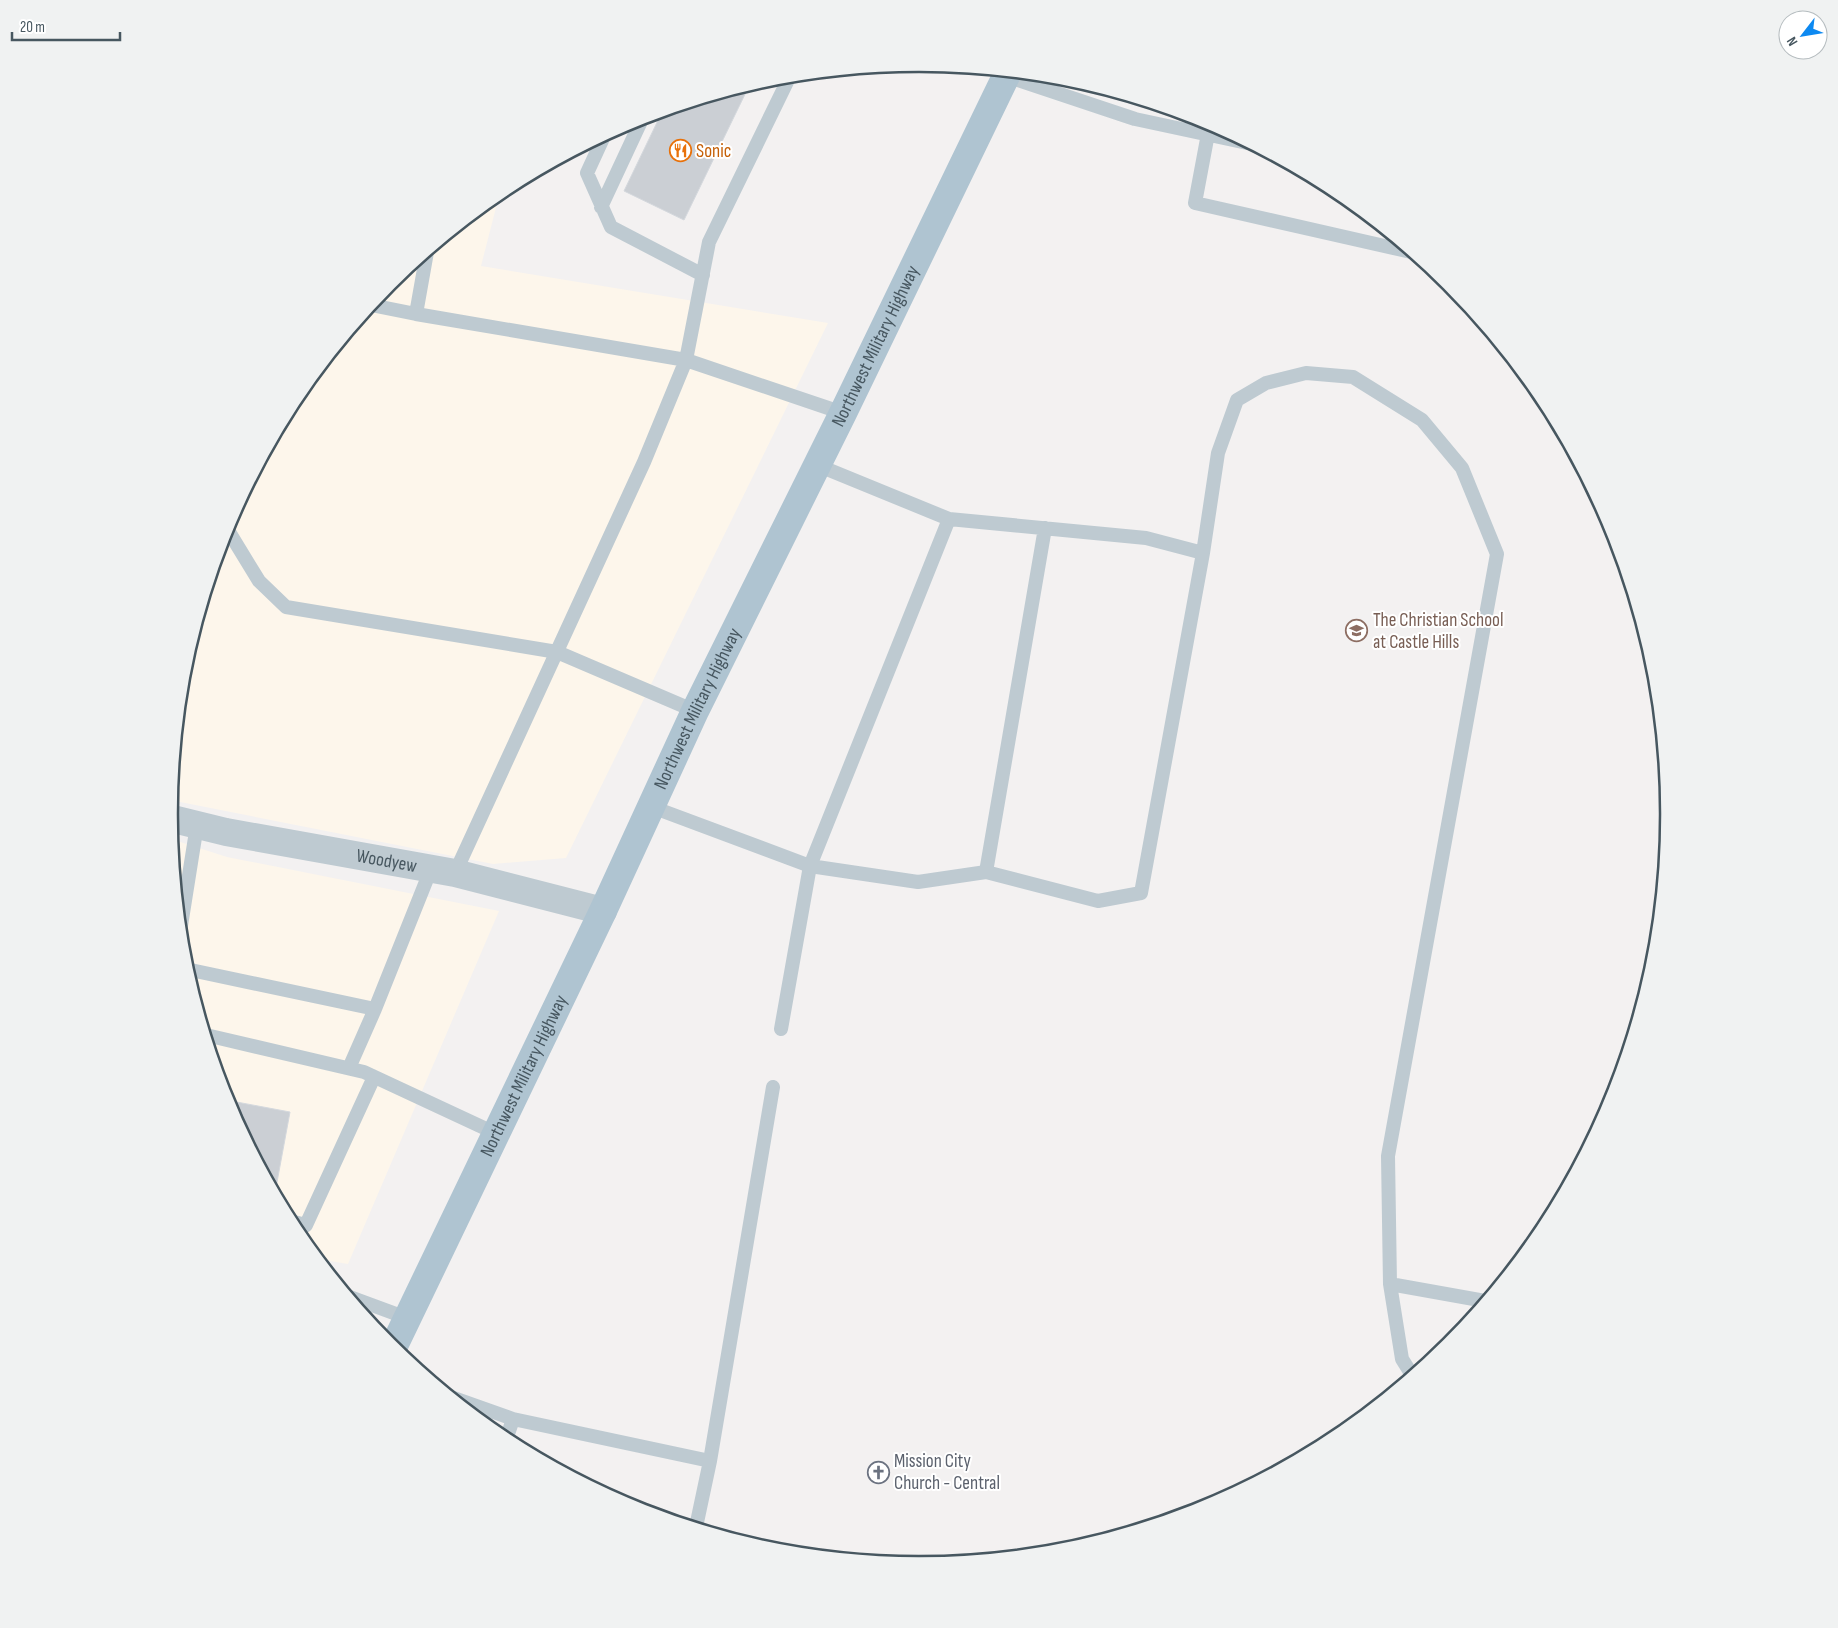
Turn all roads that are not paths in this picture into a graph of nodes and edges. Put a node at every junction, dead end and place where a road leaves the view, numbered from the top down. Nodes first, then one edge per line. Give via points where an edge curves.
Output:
1 (1005, 78) edge
2 (1027, 81) edge
3 (782, 86) edge
4 (1196, 126) edge
5 (638, 128) edge
6 (1207, 131) edge
7 (600, 145) edge
8 (600, 207) junction
9 (1398, 249) edge
10 (425, 261) edge
11 (703, 275) junction
12 (379, 307) edge
13 (416, 314) junction
14 (686, 360) junction
15 (843, 413) junction
16 (818, 465) junction
17 (949, 519) junction
18 (1045, 528) junction
19 (232, 536) edge
20 (1203, 553) junction
21 (557, 652) junction
22 (696, 711) junction
23 (652, 807) junction
24 (178, 820) edge
25 (197, 825) junction
26 (810, 866) junction
27 (443, 871) junction
28 (986, 872) junction
29 (184, 908) edge
30 (603, 910) junction
31 (195, 971) edge
32 (375, 1009) junction
33 (781, 1029) dead end
34 (212, 1036) edge
35 (349, 1068) junction
36 (374, 1077) junction
37 (773, 1087) dead end
38 (495, 1133) junction
39 (300, 1223) edge
40 (1390, 1284) junction
41 (1479, 1300) edge
42 (360, 1301) edge
43 (407, 1318) junction
44 (397, 1340) edge
45 (1409, 1370) edge
46 (471, 1404) edge
47 (513, 1419) junction
48 (509, 1432) edge
49 (710, 1461) junction
50 (697, 1521) edge

1 - 15 main road, Northwest Military Highway
2 - 4 lane via 1136,118
3 - 11 lane via 709,242
5 - 8 lane
6 - 9 lane via 1195,203
7 - 8 lane via 587,173
8 - 11 lane via 610,227
10 - 13 lane
11 - 14 lane
12 - 13 lane
13 - 14 lane
14 - 15 lane
14 - 21 lane via 644,462
15 - 16 main road, Northwest Military Highway
16 - 17 lane
16 - 22 main road, Northwest Military Highway
17 - 18 lane
17 - 26 lane
18 - 20 lane via 1146,538
18 - 28 lane
19 - 21 lane via 259,581 286,607
20 - 28 lane via 1141,893 1098,901
20 - 40 lane via 1218,453 1237,400 1266,383 1306,373 1353,377 1422,420 1462,468 1497,554 1388,1156
21 - 22 lane
21 - 27 lane
22 - 23 main road, Northwest Military Highway
23 - 26 lane
23 - 30 main road, Northwest Military Highway
24 - 25 street, Woodyew
25 - 27 street, Woodyew
25 - 29 lane
26 - 28 lane via 918,882
26 - 33 lane
27 - 30 street, Woodyew
27 - 32 lane
30 - 38 main road, Northwest Military Highway
31 - 32 lane
32 - 35 lane
34 - 35 lane
35 - 36 lane
36 - 38 lane
36 - 39 lane via 306,1224
37 - 49 lane
38 - 43 main road, Northwest Military Highway
40 - 41 lane
40 - 45 lane via 1402,1358
42 - 43 lane
43 - 44 main road, Northwest Military Highway
46 - 47 lane
47 - 48 lane
47 - 49 lane
49 - 50 lane

